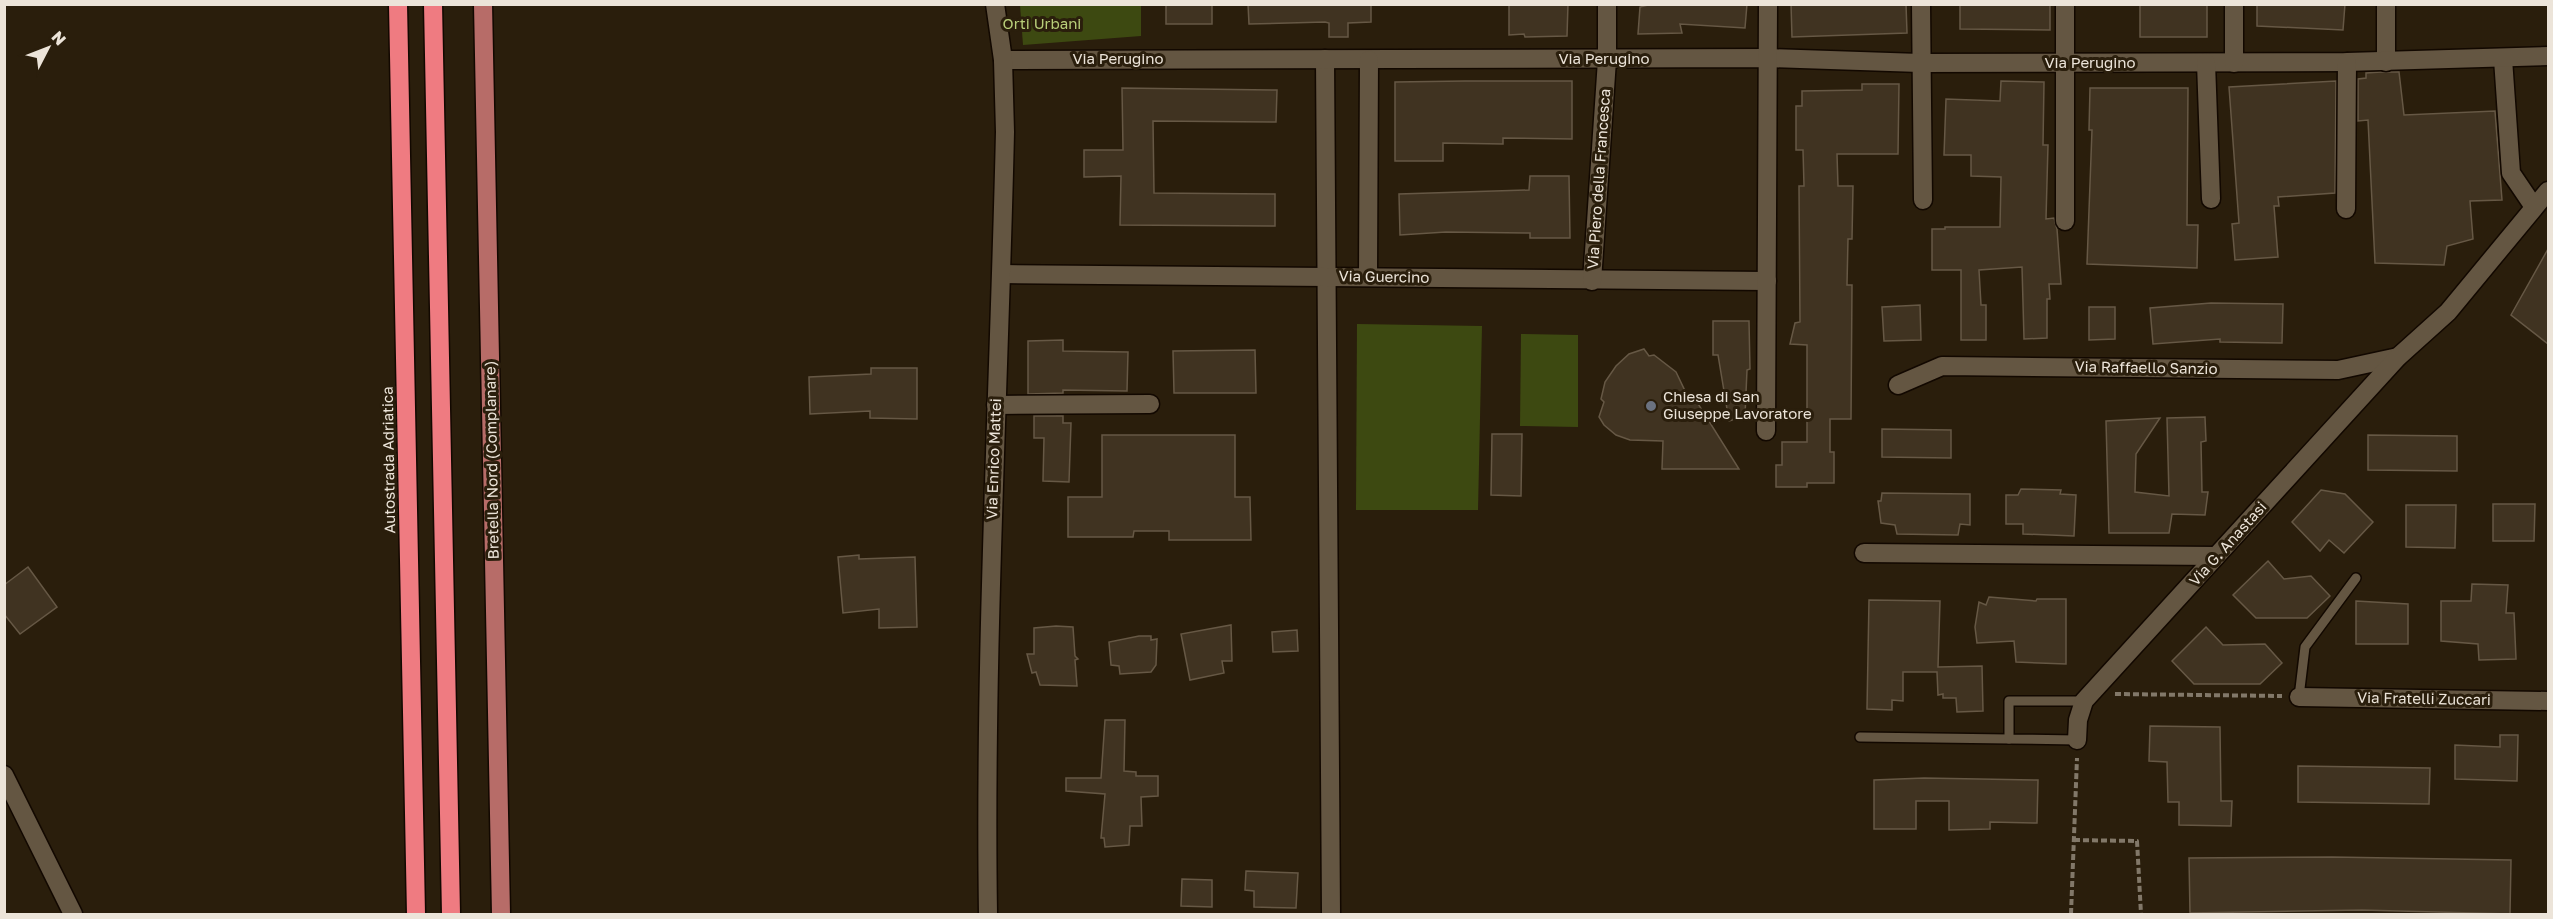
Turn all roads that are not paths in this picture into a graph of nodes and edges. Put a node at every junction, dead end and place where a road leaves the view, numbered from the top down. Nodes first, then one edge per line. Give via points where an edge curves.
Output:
1 (398, 4) edge
2 (433, 4) edge
3 (483, 4) edge
4 (995, 4) edge
5 (1607, 4) edge
6 (1768, 4) edge
7 (1921, 4) edge
8 (2064, 4) edge
9 (2234, 4) edge
10 (2386, 4) edge
11 (2548, 56) edge
12 (1768, 58) junction
13 (1325, 59) junction
14 (2503, 59) junction
15 (1003, 60) junction
16 (1369, 60) junction
17 (1606, 60) junction
18 (2347, 62) junction
19 (2386, 62) junction
20 (1920, 63) junction
21 (2064, 63) junction
22 (2206, 63) junction
23 (2234, 63) junction
24 (2548, 191) edge
25 (2211, 199) dead end
26 (1923, 200) dead end
27 (2541, 207) edge
28 (2346, 209) dead end
29 (2066, 221) dead end
30 (1002, 274) junction
31 (1325, 276) junction
32 (1368, 276) junction
33 (1592, 281) junction
34 (1767, 281) junction
35 (2398, 357) junction
36 (1898, 385) dead end
37 (1150, 404) dead end
38 (996, 405) junction
39 (1766, 431) dead end
40 (1864, 553) dead end
41 (2216, 556) junction
42 (2356, 578) dead end
43 (2299, 696) joint
44 (2087, 698) junction
45 (2548, 701) edge
46 (1860, 737) dead end
47 (2009, 739) junction
48 (2077, 740) joint
49 (4, 775) edge
50 (73, 915) edge
51 (416, 915) edge
52 (451, 915) edge
53 (501, 915) edge
54 (988, 915) edge
55 (1331, 915) edge

1 - 51 highway, Autostrada Adriatica
2 - 52 highway
3 - 53 main road, Bretella Nord (Complanare)
4 - 15 street, Via Enrico Mattei
5 - 17 street, Via Piero della Francesca
6 - 12 street
7 - 20 street
8 - 21 street
9 - 23 street
10 - 19 street
11 - 14 street, Via Perugino
12 - 17 street, Via Perugino
12 - 20 street, Via Perugino
12 - 34 street
13 - 15 street, Via Perugino
13 - 16 street, Via Perugino
13 - 31 street
14 - 19 street, Via Perugino
14 - 27 street via 2511,173
15 - 30 street, Via Enrico Mattei
16 - 17 street, Via Perugino
16 - 32 street
17 - 33 street, Via Piero della Francesca
18 - 19 street, Via Perugino
18 - 23 street, Via Perugino
18 - 28 street
20 - 21 street, Via Perugino
20 - 26 street
21 - 22 street, Via Perugino
21 - 29 street
22 - 23 street, Via Perugino
22 - 25 street
24 - 27 street, Via G. Anastasi
27 - 35 street, Via G. Anastasi via 2448,312
30 - 31 street, Via Guercino
30 - 38 street, Via Enrico Mattei
31 - 32 street, Via Guercino
31 - 55 street
32 - 33 street, Via Guercino
33 - 34 street, Via Guercino
34 - 39 street
35 - 36 street, Via Raffaello Sanzio via 2338,370 1942,366
35 - 41 street, Via G. Anastasi
37 - 38 street
38 - 54 street, Via Enrico Mattei via 987,634
40 - 41 street
41 - 44 street, Via G. Anastasi
42 - 43 lane via 2305,647
43 - 45 street, Via Fratelli Zuccari
44 - 47 lane via 2010,700
44 - 48 street, Via G. Anastasi via 2078,720
46 - 47 lane
47 - 48 lane
49 - 50 street

